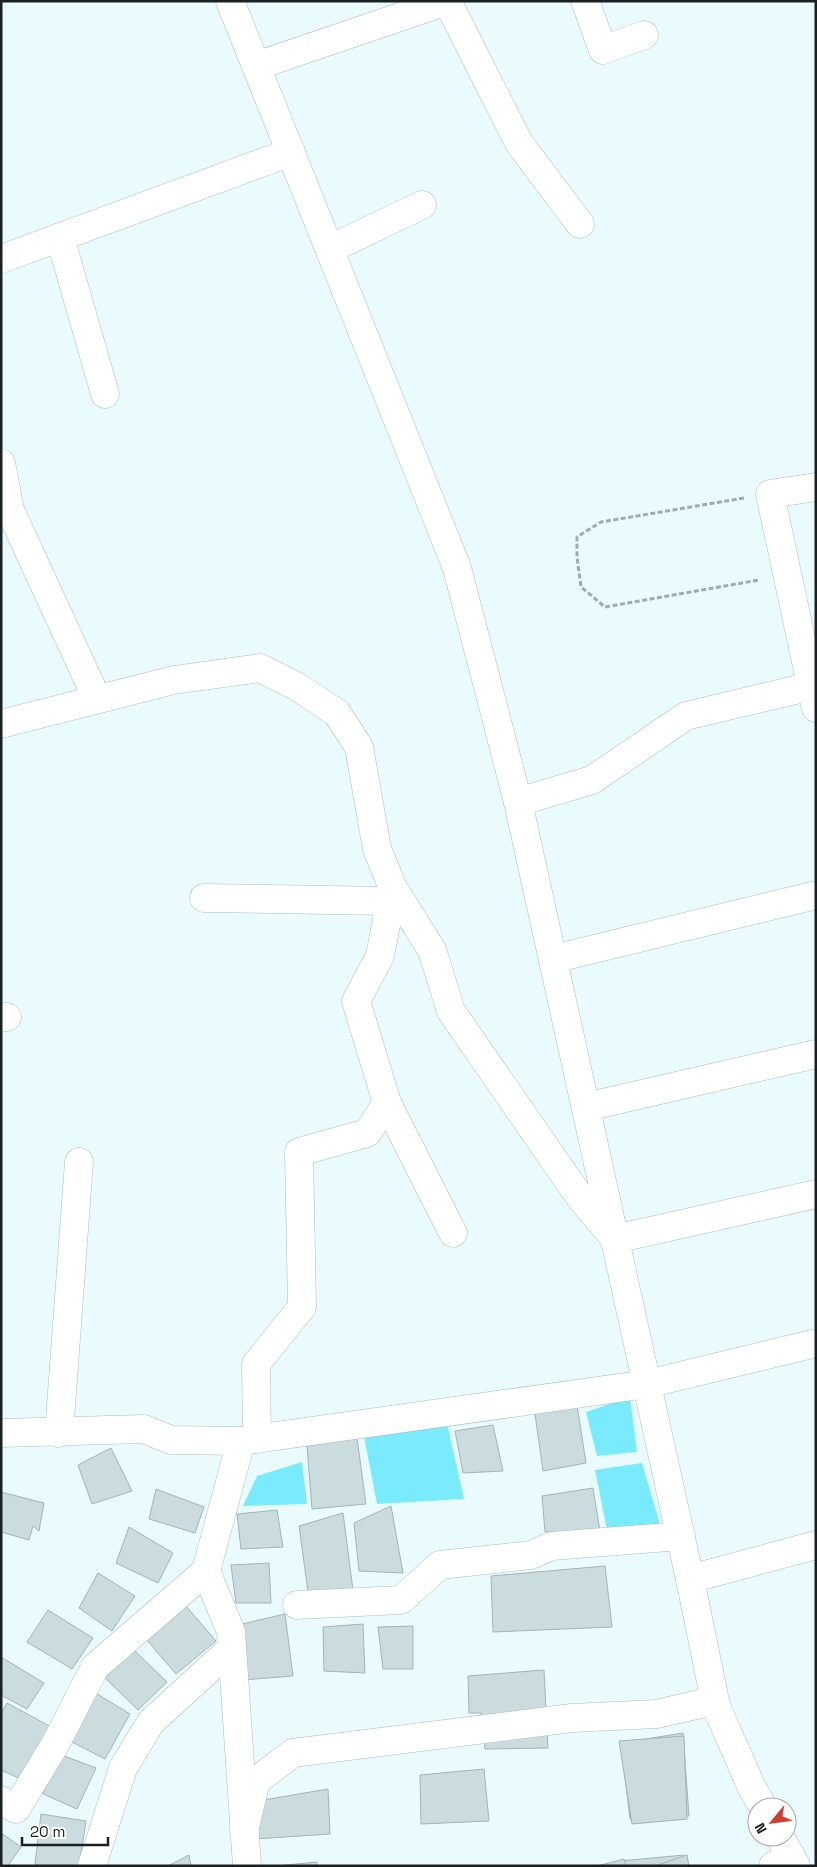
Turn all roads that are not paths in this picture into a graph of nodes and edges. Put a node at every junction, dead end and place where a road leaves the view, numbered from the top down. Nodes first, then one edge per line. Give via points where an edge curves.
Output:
1 (230, 1) edge
2 (447, 1) edge
3 (585, 1) edge
4 (644, 35) dead end
5 (256, 66) junction
6 (291, 152) junction
7 (422, 205) dead end
8 (580, 224) dead end
9 (60, 237) junction
10 (330, 249) junction
11 (1, 259) edge
12 (105, 394) dead end
13 (1, 463) edge
14 (816, 487) edge
15 (814, 693) edge
16 (97, 699) junction
17 (1, 724) edge
18 (518, 802) junction
19 (392, 894) junction
20 (816, 895) edge
21 (204, 898) dead end
22 (553, 959) junction
23 (816, 1054) edge
24 (387, 1103) junction
25 (586, 1107) junction
26 (79, 1162) dead end
27 (816, 1194) edge
28 (453, 1232) dead end
29 (615, 1239) junction
30 (816, 1343) edge
31 (648, 1384) junction
32 (1, 1433) edge
33 (59, 1433) junction
34 (249, 1440) junction
35 (681, 1536) junction
36 (816, 1545) edge
37 (206, 1571) junction
38 (690, 1579) junction
39 (297, 1604) dead end
40 (232, 1648) junction
41 (716, 1706) junction
42 (757, 1797) edge
43 (1, 1800) edge
44 (244, 1831) junction
45 (92, 1866) edge
46 (247, 1866) edge

1 - 5 street
2 - 5 street
2 - 8 street via 519,143
3 - 4 street via 603,50
5 - 6 street
6 - 9 street
6 - 10 street
7 - 10 street
9 - 11 street
9 - 12 street
10 - 18 street via 457,568
13 - 16 street via 10,510
14 - 15 street via 770,494
15 - 18 street via 686,716 592,780
16 - 17 street
16 - 19 street via 174,680 260,668 337,712 359,747 377,850
18 - 22 street
19 - 21 street
19 - 24 street via 380,956 356,1001
19 - 29 street via 432,950 452,1011 579,1196
20 - 22 street
22 - 25 street
23 - 25 street
24 - 28 street
24 - 34 street via 367,1133 299,1152 302,1307 256,1364
25 - 29 street
26 - 33 street
27 - 29 street
29 - 31 street
30 - 31 street
31 - 34 street
31 - 35 street
32 - 33 street
33 - 34 street via 144,1430 171,1440
34 - 37 street
35 - 38 street
35 - 39 street via 552,1546 531,1555 440,1564 401,1600
36 - 38 street
37 - 40 street via 231,1632
37 - 43 street via 95,1667 56,1743 16,1809
38 - 41 street
40 - 44 street
40 - 45 street via 150,1722 123,1768
41 - 42 street
41 - 44 street via 709,1702 656,1714 572,1718 293,1753 256,1781
44 - 46 street

